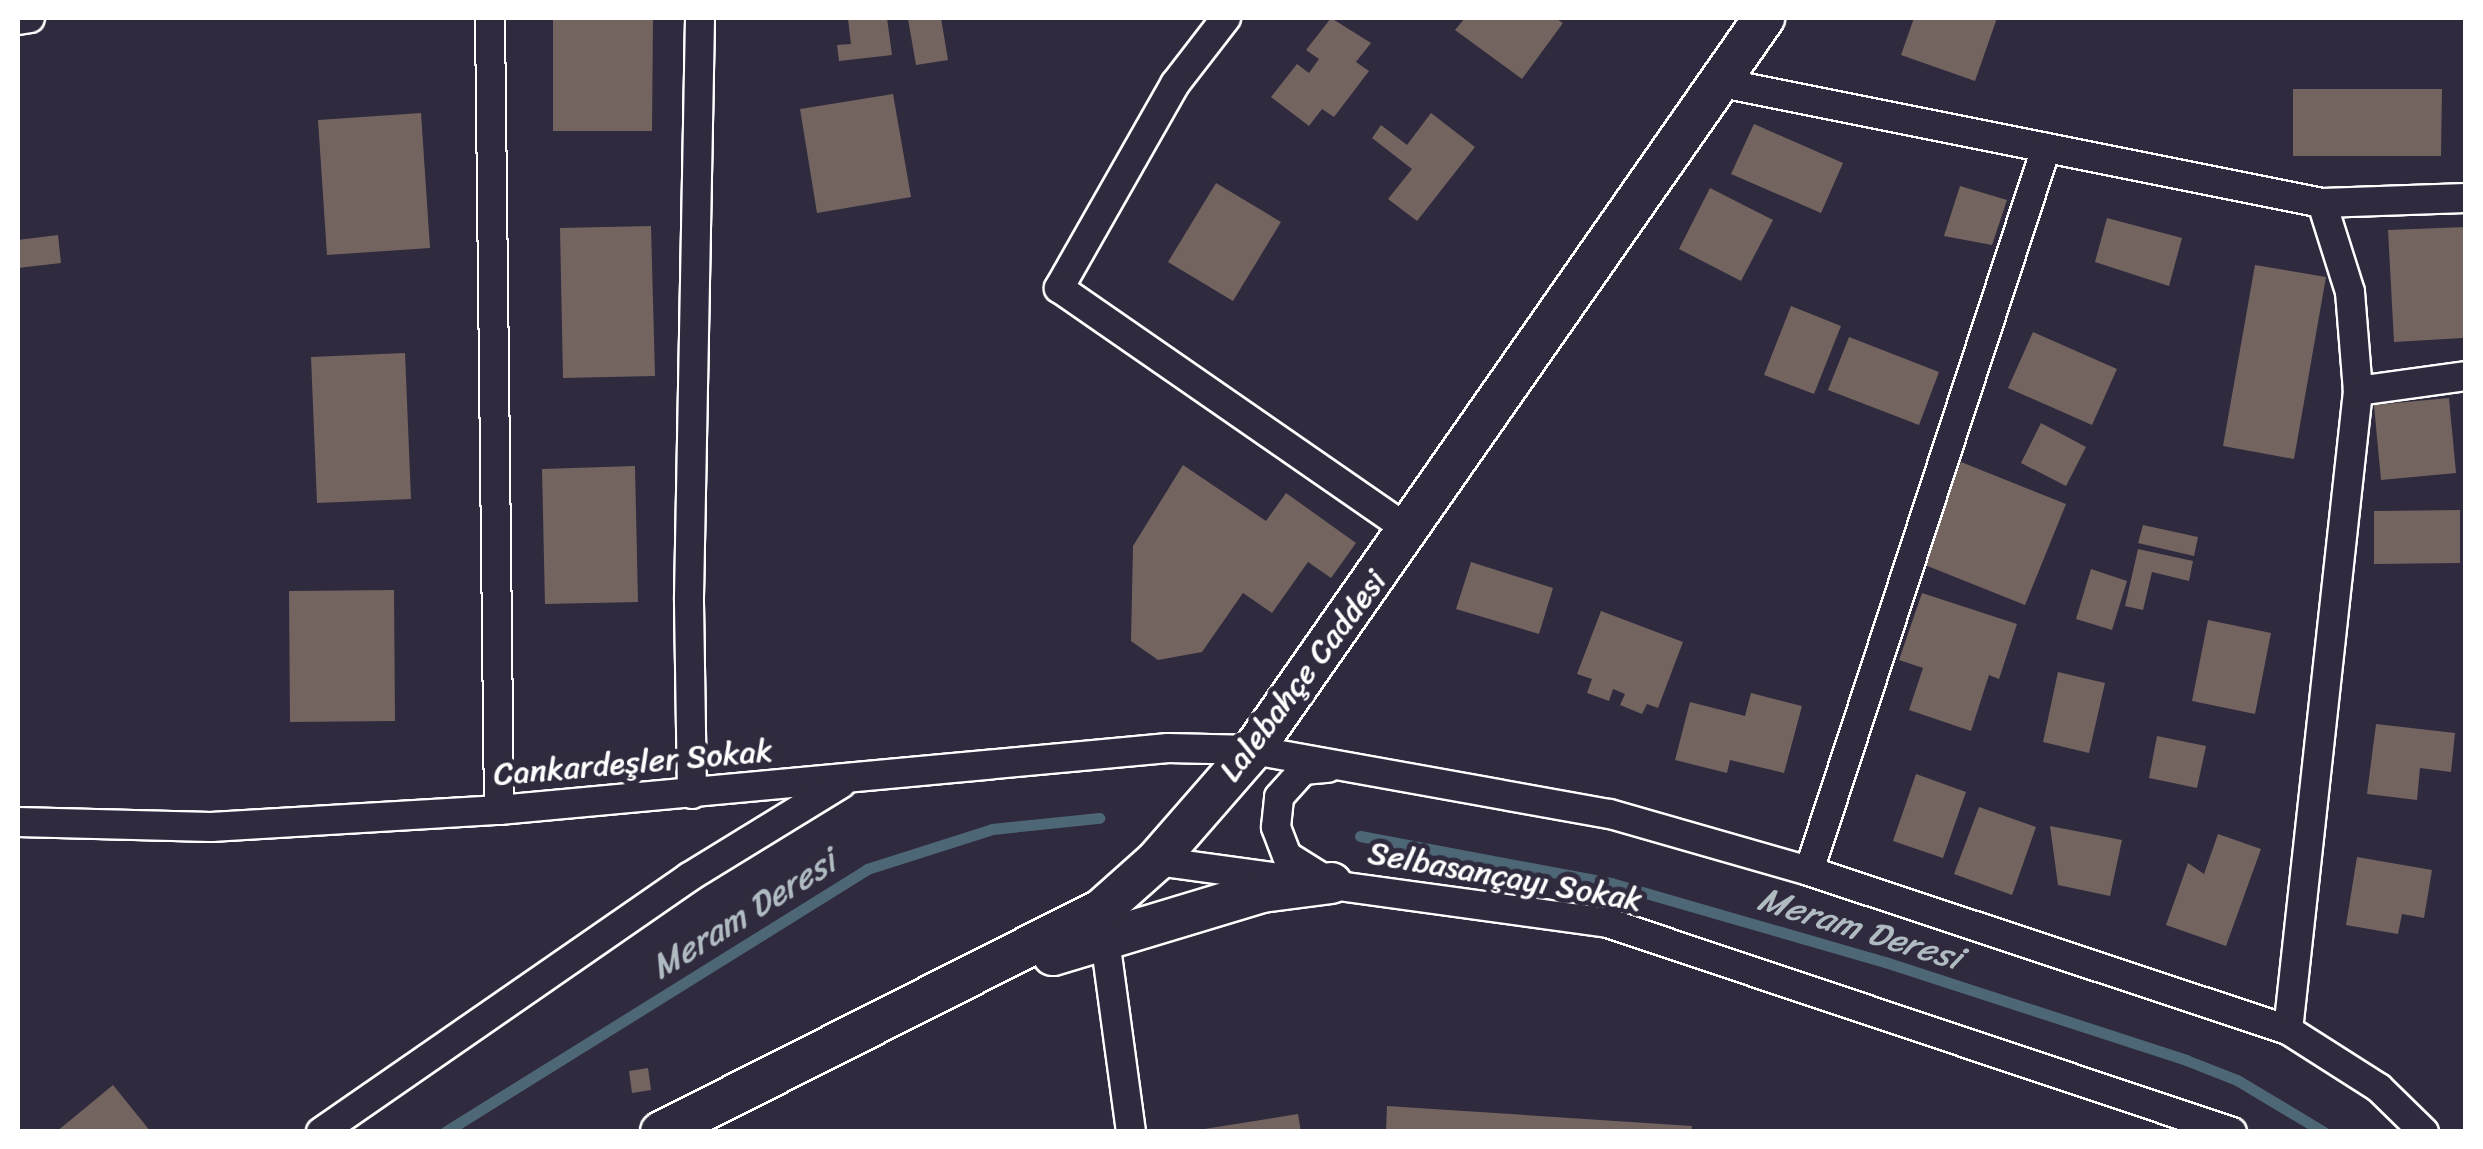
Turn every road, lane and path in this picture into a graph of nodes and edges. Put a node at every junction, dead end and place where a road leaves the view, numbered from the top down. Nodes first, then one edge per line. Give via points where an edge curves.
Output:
1 (30, 18) edge
2 (490, 18) edge
3 (700, 18) edge
4 (1226, 18) edge
5 (1764, 18) edge
6 (18, 20) edge
7 (1717, 82) junction
8 (2046, 148) junction
9 (2466, 198) edge
10 (2322, 203) junction
11 (2466, 376) edge
12 (2358, 391) junction
13 (1410, 531) junction
14 (1253, 750) junction
15 (1350, 766) junction
16 (847, 780) junction
17 (692, 794) junction
18 (499, 810) junction
19 (18, 822) edge
20 (1156, 862) junction
21 (1809, 871) junction
22 (1331, 883) junction
23 (1103, 925) junction
24 (2288, 1030) junction
25 (321, 1132) edge
26 (661, 1132) edge
27 (1131, 1132) edge
28 (2232, 1132) edge
29 (2424, 1132) edge

1 - 6 street
2 - 18 street
3 - 17 street via 689,597
4 - 13 street via 1175,84 1059,288
5 - 7 street, Lalebahçe Caddesi
7 - 8 street
7 - 13 street, Lalebahçe Caddesi
8 - 10 street
8 - 21 street
9 - 10 street
10 - 12 street via 2350,292
11 - 12 street
12 - 24 street
13 - 14 street, Lalebahçe Caddesi
14 - 15 street, Cankardeşler Sokak
14 - 16 street, Cankardeşler Sokak via 1168,748
14 - 20 street, Lalebahçe Caddesi
15 - 21 street, Cankardeşler Sokak via 1610,814
15 - 22 street via 1303,770 1279,797 1276,826 1287,856
16 - 17 street, Cankardeşler Sokak
16 - 25 street via 688,877
17 - 18 street, Cankardeşler Sokak
18 - 19 street, Cankardeşler Sokak via 211,827
20 - 22 street, Selbasançayı Sokak
20 - 23 street, Lalebahçe Caddesi
21 - 24 street, Cankardeşler Sokak
22 - 23 street
22 - 28 street, Selbasançayı Sokak via 1608,923
23 - 26 street, Lalebahçe Caddesi via 968,981
23 - 27 street
24 - 29 street, Cankardeşler Sokak via 2379,1088

